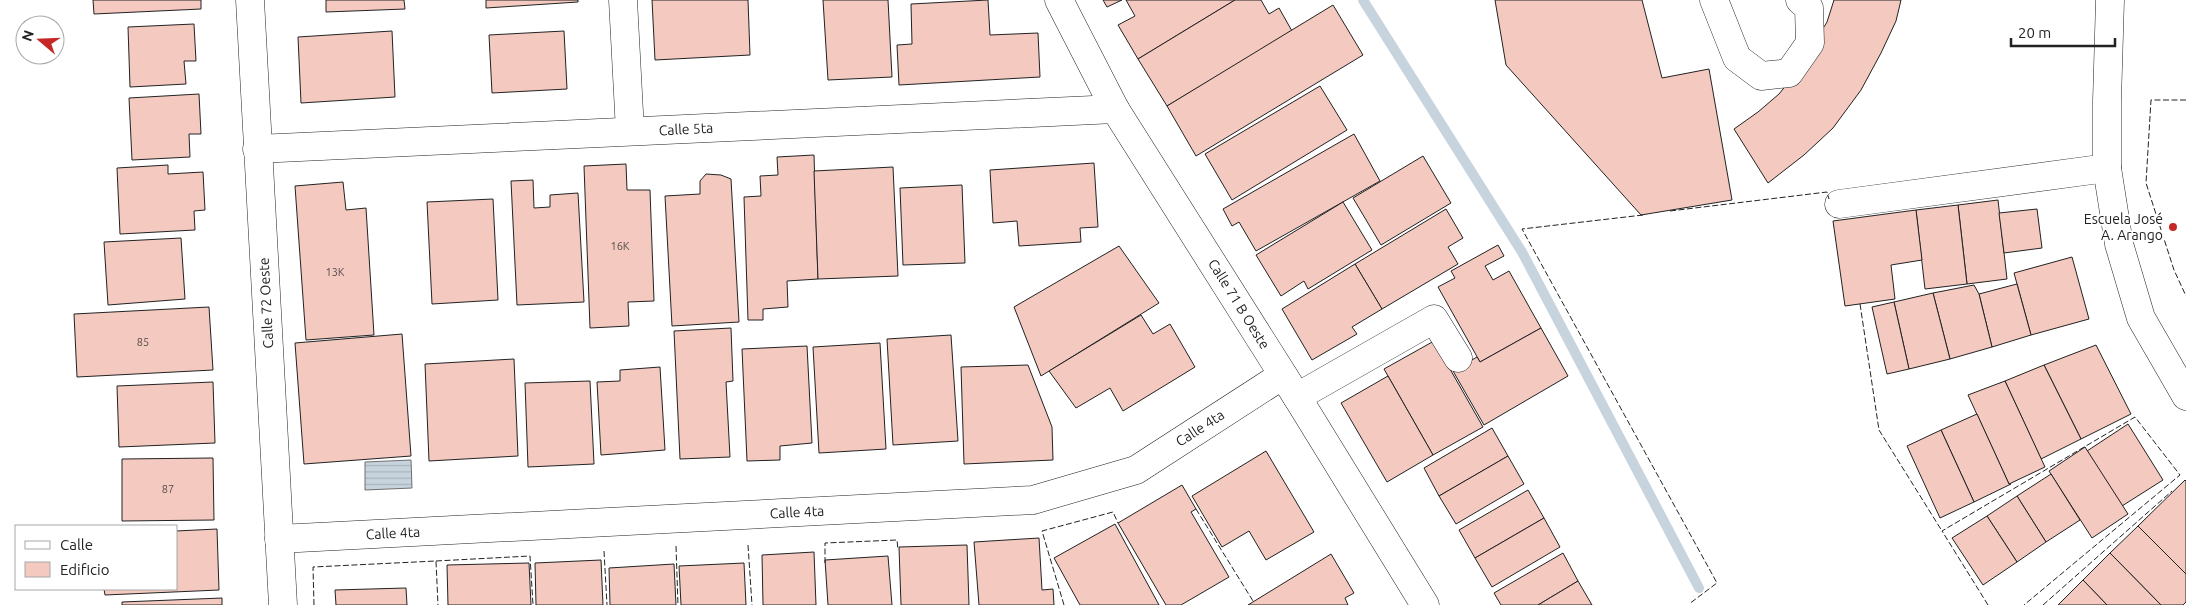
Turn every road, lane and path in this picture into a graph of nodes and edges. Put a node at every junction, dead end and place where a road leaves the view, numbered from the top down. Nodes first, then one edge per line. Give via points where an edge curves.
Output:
1 (250, 0) edge
2 (623, 0) edge
3 (1059, 0) edge
4 (1714, 0) edge
5 (1800, 0) edge
6 (2110, 0) edge
7 (1115, 109) junction
8 (630, 132) junction
9 (257, 149) junction
10 (2107, 168) junction
11 (1839, 204) dead end
12 (1458, 358) dead end
13 (1290, 386) junction
14 (2186, 396) edge
15 (279, 539) junction
16 (283, 605) edge
17 (1425, 605) edge

1 - 9 street, Calle 72 Oeste
2 - 8 street
3 - 7 street, Calle 71 B Oeste
4 - 5 street via 1737,58 1761,76 1789,73 1810,43 1809,8
6 - 10 street
7 - 8 street, Calle 5ta
7 - 13 street, Calle 71 B Oeste
8 - 9 street, Calle 5ta
9 - 15 street, Calle 72 Oeste
10 - 11 street
10 - 14 street via 2119,244 2141,318
12 - 13 street, Calle 4ta via 1434,319
13 - 15 street, Calle 4ta via 1136,470 1033,500
13 - 17 street, Calle 71 B Oeste
15 - 16 street, Calle 72 Oeste

